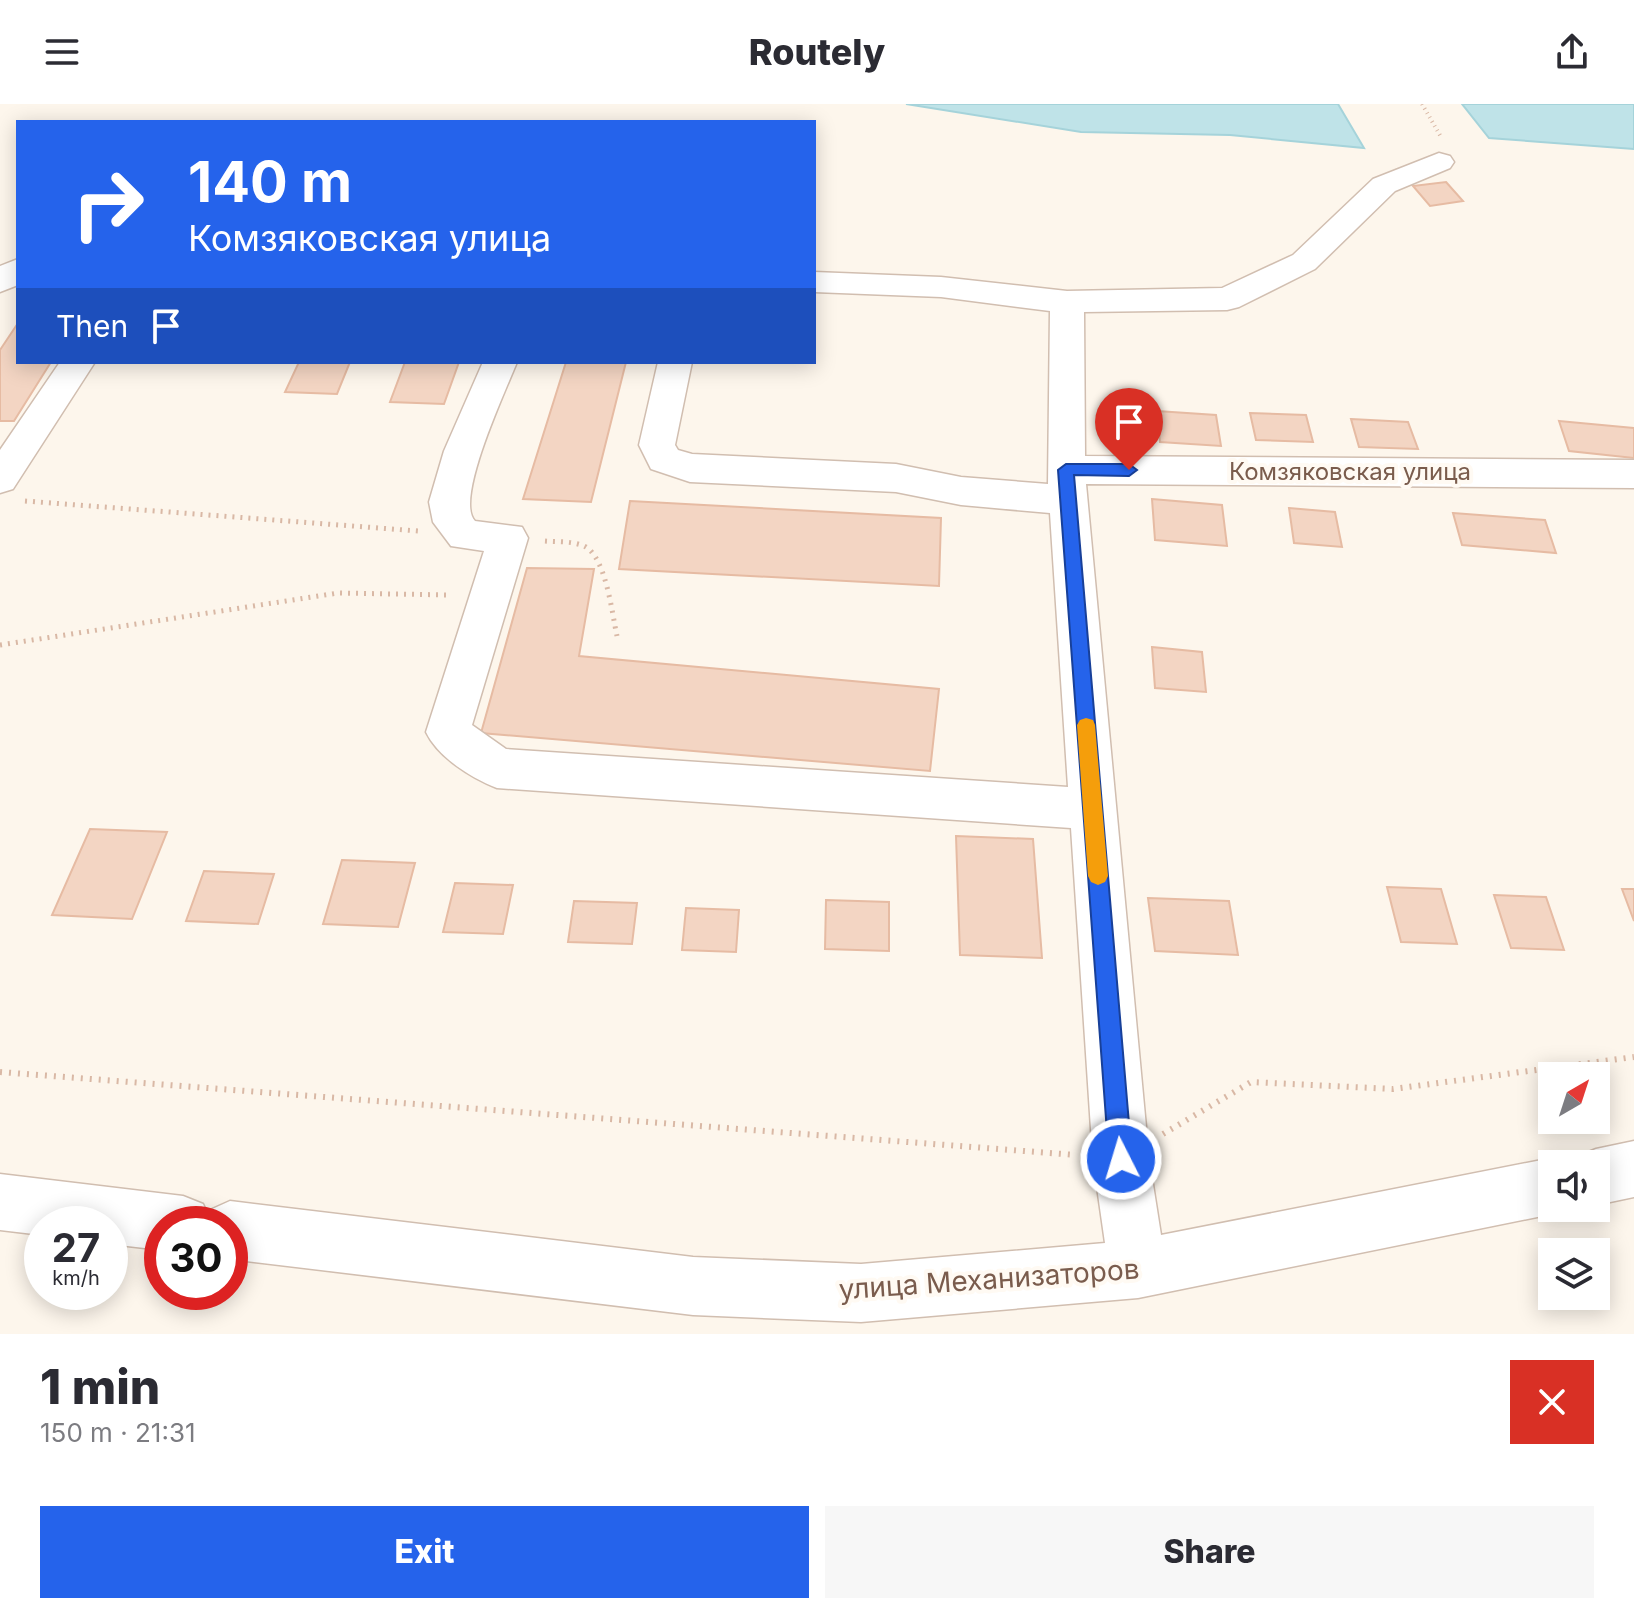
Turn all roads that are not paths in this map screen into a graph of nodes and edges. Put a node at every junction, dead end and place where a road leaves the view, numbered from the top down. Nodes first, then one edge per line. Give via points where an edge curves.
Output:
1 (1439, 162) road end
2 (816, 282) edge
3 (1067, 302) junction
4 (76, 364) edge
5 (499, 364) edge
6 (675, 364) edge
7 (13, 444) edge
8 (1634, 474) edge
9 (1067, 485) junction
10 (8, 489) edge
11 (1093, 809) junction
12 (1634, 1169) edge
13 (1610, 1174) edge
14 (1538, 1189) edge
15 (1, 1204) edge
16 (144, 1220) edge
17 (248, 1232) edge
18 (1138, 1269) junction

1 - 3 street via 1384,185 1304,262 1227,299
2 - 3 street via 941,287
3 - 9 street
4 - 7 street
5 - 11 street via 448,502 452,522 465,535 508,538 448,732 497,768
6 - 9 street, Комзяковская улица via 657,445 664,459 690,468 896,478 961,491
7 - 10 street
8 - 9 street, Комзяковская улица
9 - 11 street
11 - 18 street via 1121,1159
12 - 13 street
14 - 18 street, улица Механизаторов
15 - 16 street
17 - 18 street, улица Механизаторов via 693,1286 861,1293

